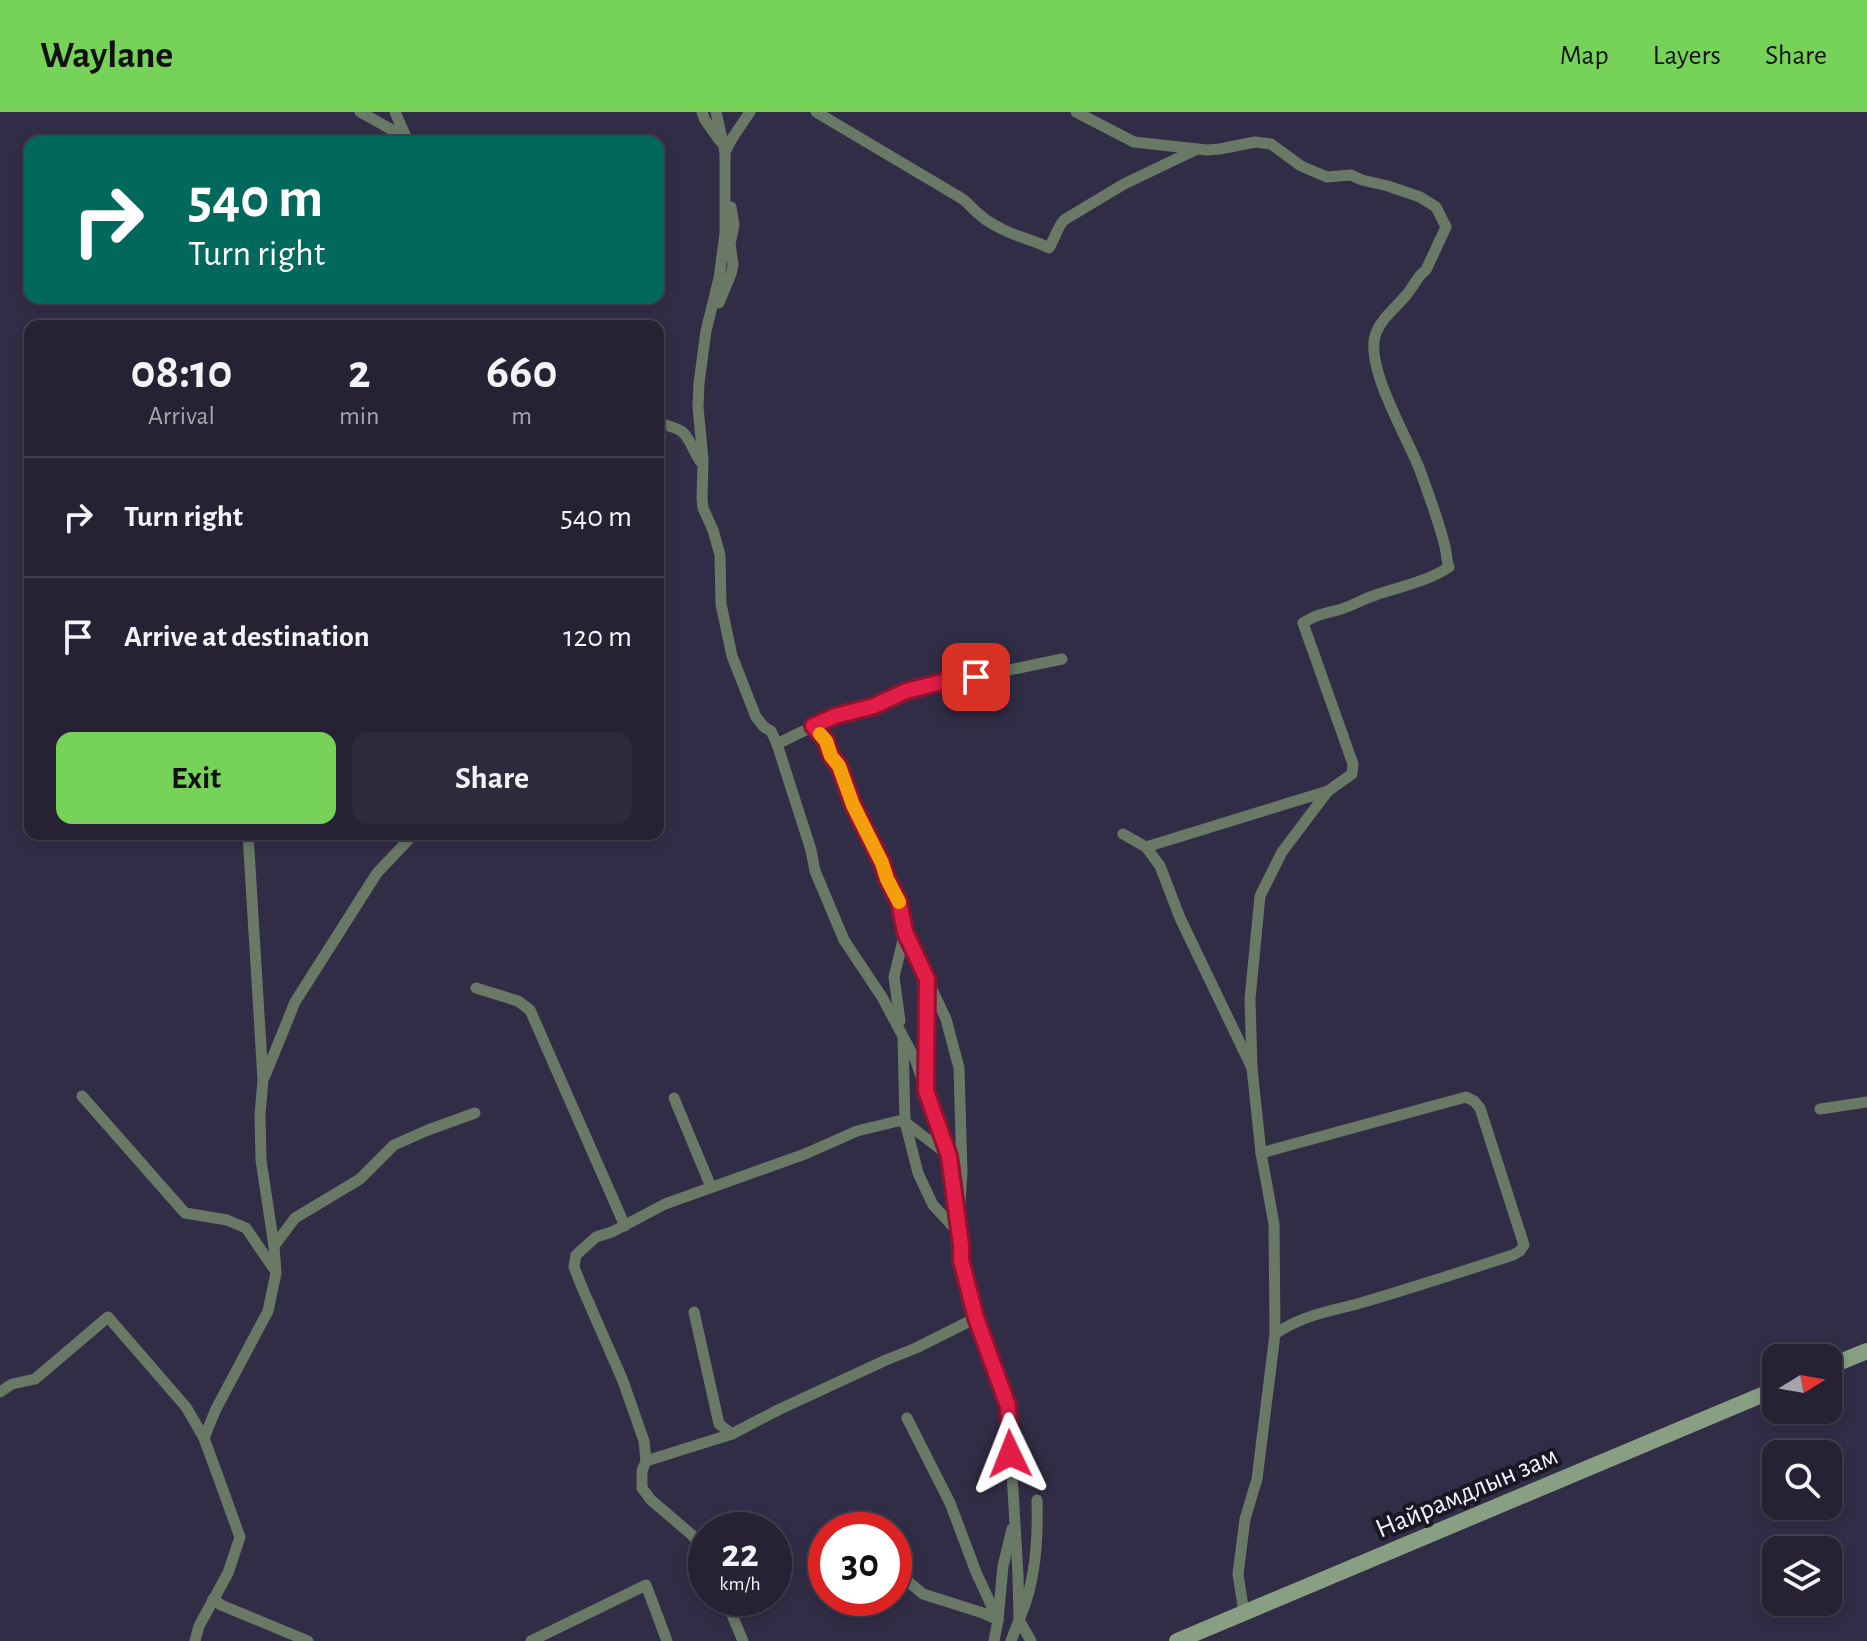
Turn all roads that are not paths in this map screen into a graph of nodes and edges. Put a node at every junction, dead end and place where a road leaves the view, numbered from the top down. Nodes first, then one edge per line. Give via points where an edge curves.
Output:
1 (360, 112) edge
2 (395, 112) edge
3 (702, 112) edge
4 (716, 112) edge
5 (750, 112) edge
6 (816, 112) edge
7 (1076, 112) edge
8 (403, 136) edge
9 (408, 136) edge
10 (724, 148) junction
11 (1195, 149) junction
12 (664, 425) edge
13 (703, 465) junction
14 (1062, 659) dead end
15 (813, 726) junction
16 (777, 744) junction
17 (1328, 791) junction
18 (1123, 834) dead end
19 (248, 840) edge
20 (408, 840) edge
21 (1146, 847) junction
22 (905, 932) junction
23 (927, 979) junction
24 (476, 988) dead end
25 (902, 1034) junction
26 (1252, 1068) junction
27 (263, 1080) junction
28 (926, 1091) junction
29 (82, 1096) dead end
30 (674, 1098) dead end
31 (1867, 1102) edge
32 (1820, 1109) dead end
33 (475, 1113) dead end
34 (905, 1122) junction
35 (1261, 1153) junction
36 (949, 1156) junction
37 (711, 1187) junction
38 (956, 1215) junction
39 (625, 1226) junction
40 (959, 1234) junction
41 (274, 1246) junction
42 (276, 1273) junction
43 (694, 1312) dead end
44 (976, 1318) junction
45 (1275, 1334) junction
46 (1867, 1351) edge
47 (1842, 1361) edge
48 (0, 1392) edge
49 (1762, 1395) edge
50 (907, 1418) dead end
51 (732, 1434) junction
52 (204, 1438) junction
53 (646, 1461) junction
54 (1037, 1500) dead end
55 (1013, 1520) junction
56 (688, 1532) edge
57 (912, 1585) edge
58 (213, 1599) junction
59 (1244, 1613) junction
60 (733, 1616) edge
61 (998, 1620) junction
62 (1019, 1620) junction
63 (195, 1641) edge
64 (308, 1641) edge
65 (531, 1641) edge
66 (667, 1641) edge
67 (743, 1641) edge
68 (994, 1641) edge
69 (1011, 1641) edge
70 (1031, 1641) edge
71 (1177, 1641) edge

1 - 8 street
2 - 9 street
3 - 10 street
4 - 10 street
5 - 10 street
6 - 11 street via 961,198 998,228 1049,248 1064,220
7 - 11 street via 1134,142
10 - 13 street via 725,234 702,352 698,407
11 - 17 street via 1265,142 1327,177 1351,175 1426,200 1446,227 1426,270 1376,334 1374,349 1381,383 1420,471 1449,567 1303,623 1353,764 1352,774
12 - 13 street via 683,431
13 - 16 street via 703,508 718,547 730,646 756,717
14 - 15 street via 906,691
15 - 16 street
15 - 22 street via 839,766 899,902
16 - 25 street via 815,871 844,940
17 - 21 street
17 - 26 street via 1282,852 1260,896 1250,999
18 - 21 street
19 - 27 street
20 - 27 street via 377,873 295,1002
21 - 26 street via 1160,866
22 - 23 street
22 - 25 street via 894,977
23 - 28 street
23 - 38 street via 946,1019 959,1068 962,1198
24 - 39 street via 530,1010
25 - 28 street
25 - 34 street
26 - 35 street
27 - 41 street via 261,1160
28 - 36 street
29 - 42 street via 185,1213 246,1228
30 - 37 street
31 - 32 street
33 - 41 street via 394,1145 360,1179 295,1218
34 - 36 street
34 - 37 street via 857,1131
34 - 40 street via 933,1205
35 - 45 street via 1274,1224
35 - 45 street via 1466,1097 1480,1108 1524,1245 1513,1255 1441,1279 1306,1316
36 - 38 street
37 - 39 street
38 - 40 street
39 - 53 street via 596,1237 576,1255 574,1267 623,1381
40 - 44 street
41 - 42 street
42 - 52 street via 268,1311
43 - 51 street via 719,1424
44 - 51 street
44 - 55 street via 1008,1406
45 - 59 street via 1257,1479 1238,1574
46 - 47 main road
48 - 52 street via 35,1379 108,1317 186,1407
49 - 59 main road, Найрамдлын зам
50 - 61 street via 950,1503
51 - 53 street
52 - 58 street via 240,1537
53 - 56 street via 642,1488
54 - 62 street via 1034,1568
55 - 61 street
55 - 62 street
57 - 61 street via 923,1594
58 - 63 street
58 - 64 street
59 - 71 main road, Найрамдлын зам
60 - 67 street
61 - 68 street
62 - 69 street
62 - 70 street
65 - 66 street via 646,1585

